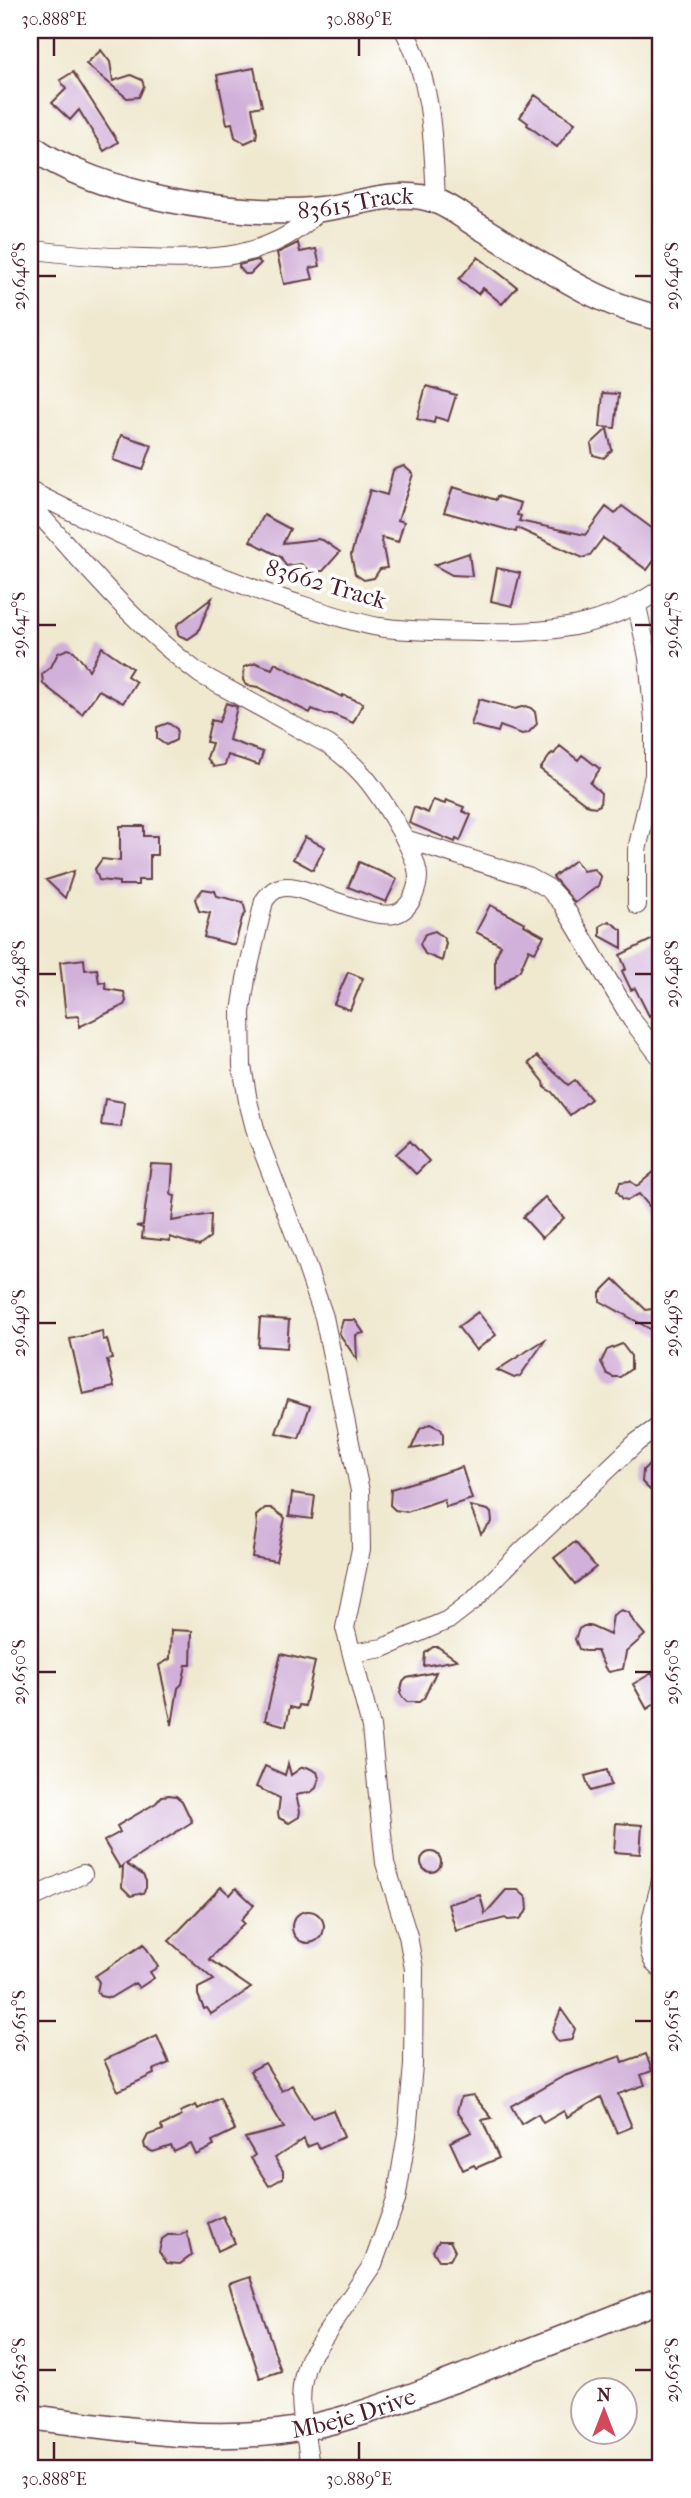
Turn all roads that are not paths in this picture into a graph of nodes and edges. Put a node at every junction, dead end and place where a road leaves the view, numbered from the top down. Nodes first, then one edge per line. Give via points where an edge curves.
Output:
1 (404, 30) edge
2 (30, 146) edge
3 (436, 201) junction
4 (321, 209) junction
5 (30, 249) edge
6 (661, 318) edge
7 (30, 491) edge
8 (30, 504) edge
9 (661, 589) edge
10 (637, 606) junction
11 (658, 722) edge
12 (405, 839) junction
13 (637, 905) dead end
14 (661, 1058) edge
15 (661, 1425) edge
16 (352, 1653) junction
17 (83, 1874) dead end
18 (661, 1881) edge
19 (30, 1899) edge
20 (661, 1969) edge
21 (661, 2300) edge
22 (30, 2417) edge
23 (304, 2428) junction
24 (310, 2468) edge

1 - 3 street via 430,104
2 - 4 street, 83615 Track via 88,178 195,204 256,211
3 - 4 street, 83615 Track via 391,197
3 - 6 street, 83615 Track via 610,302
4 - 5 street via 304,227 263,247 215,258 95,257
7 - 10 street, 83662 Track via 233,582 379,626 507,633 560,629 594,623
8 - 12 street via 181,660 346,757
9 - 10 street, 83662 Track
10 - 11 street
11 - 13 street via 654,775 637,850
12 - 14 street via 528,877 548,888
12 - 16 street via 417,867 417,887 404,910 394,915 374,914 296,888 285,886 270,892 264,901 241,1012 248,1101 324,1317 360,1491 361,1549 345,1628
15 - 16 street via 637,1441 448,1620 383,1648
16 - 23 street via 372,1727 385,1863 414,1969 413,2064 397,2200 373,2264 302,2376
17 - 19 street
18 - 20 street via 649,1940 650,1955
21 - 23 street, Mbeje Drive via 370,2412
22 - 23 street, Mbeje Drive via 190,2435
23 - 24 street

